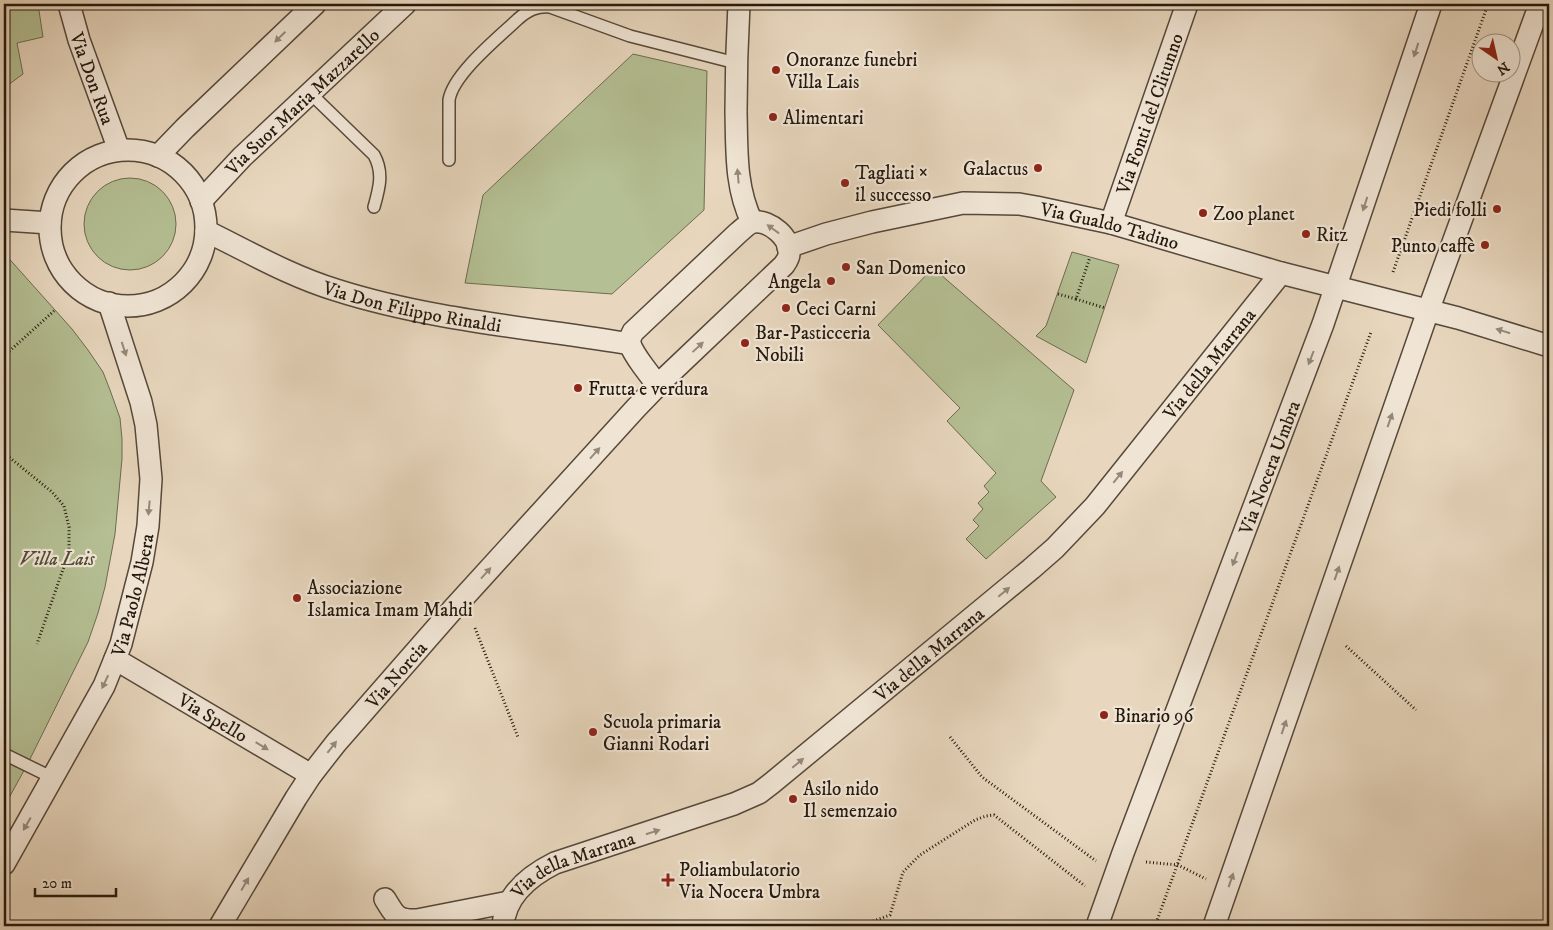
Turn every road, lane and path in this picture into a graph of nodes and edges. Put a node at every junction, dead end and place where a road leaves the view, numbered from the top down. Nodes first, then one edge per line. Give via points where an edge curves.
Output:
1 (69, 4) edge
2 (315, 4) edge
3 (405, 4) edge
4 (739, 4) edge
5 (1187, 4) edge
6 (1431, 4) edge
7 (1488, 4) edge
8 (1540, 4) edge
9 (736, 64) junction
10 (310, 93) junction
11 (119, 150) junction
12 (158, 156) junction
13 (449, 160) dead end
14 (201, 201) junction
15 (374, 207) dead end
16 (4, 220) edge
17 (752, 222) junction
18 (50, 223) junction
19 (1110, 223) junction
20 (206, 230) junction
21 (788, 247) junction
22 (1090, 257) dead end
23 (1393, 272) dead end
24 (1281, 273) junction
25 (1336, 287) junction
26 (1058, 294) dead end
27 (1076, 300) junction
28 (109, 303) junction
29 (1105, 308) dead end
30 (55, 310) dead end
31 (1428, 311) junction
32 (1371, 332) dead end
33 (630, 344) junction
34 (1549, 346) edge
35 (4, 356) edge
36 (660, 383) junction
37 (4, 453) edge
38 (475, 628) dead end
39 (37, 644) dead end
40 (1346, 646) dead end
41 (115, 659) junction
42 (1416, 710) dead end
43 (518, 737) dead end
44 (950, 737) dead end
45 (4, 754) edge
46 (311, 775) junction
47 (53, 778) junction
48 (1096, 862) dead end
49 (1145, 862) dead end
50 (4, 864) edge
51 (1178, 865) junction
52 (1208, 880) dead end
53 (1086, 888) dead end
54 (385, 899) dead end
55 (509, 902) junction
56 (220, 926) edge
57 (503, 926) edge
58 (860, 926) edge
59 (1097, 926) edge
60 (1155, 926) edge
61 (1214, 926) edge

1 - 11 street, Via Don Rua
2 -> 12 street
3 - 10 street, Via Suor Maria Mazzarello
4 - 9 street
5 - 19 street, Via Fonti del Clitunno
6 -> 25 street, Via Nocera Umbra
7 - 23 path
8 - 31 street
9 - 13 lane via 630,36 550,7 534,8 525,12 465,70 455,85 450,94
17 -> 9 street via 739,183
10 - 14 street, Via Suor Maria Mazzarello via 242,156
10 - 15 lane via 378,162 381,178
11 - 12 street via 140,150
11 - 18 street via 92,158 73,173 55,200
12 - 14 street via 183,172
14 - 20 street
16 - 18 street
21 -> 17 street via 782,236 768,224
17 - 33 street via 636,328
18 - 28 street via 52,248 64,273 86,293
19 - 21 street, Via Gualdo Tadino via 1036,206 963,203 872,222
19 - 24 street, Via Gualdo Tadino
20 - 28 street via 204,248 197,262 174,290 140,304 124,306
20 - 33 street, Via Don Filippo Rinaldi via 272,265 337,291 404,308
36 -> 21 street, Via Norcia via 784,265 790,253
22 - 27 path
24 - 25 street, Via Gualdo Tadino
55 -> 24 street, Via della Marrana via 530,878 555,863 734,804 759,792 792,768 1062,541 1095,506
25 - 31 street, Via Gualdo Tadino
25 -> 59 street, Via Nocera Umbra
26 - 27 path
27 - 29 path
28 -> 41 street, Via Paolo Albera via 144,412 151,479 142,562
30 - 35 path
34 -> 31 street, Via Gualdo Tadino via 1486,325
61 -> 31 street
32 - 51 path
33 - 36 street via 648,374
46 -> 36 street, Via Norcia via 454,608
37 - 39 path via 52,492 64,506 69,527 69,552
38 - 43 path
40 - 42 path
41 -> 46 street, Via Spello
41 -> 47 street, Via Paolo Albera via 104,686
44 - 48 path via 982,777
45 - 47 lane
56 -> 46 street, Via Norcia
47 -> 50 street, Via Paolo Albera
49 - 51 path
51 - 52 path
51 - 60 path
53 - 58 path via 994,815 986,816 974,820 920,855 903,872 890,915
54 - 55 street via 395,915 405,920
55 - 57 street, Via della Marrana

